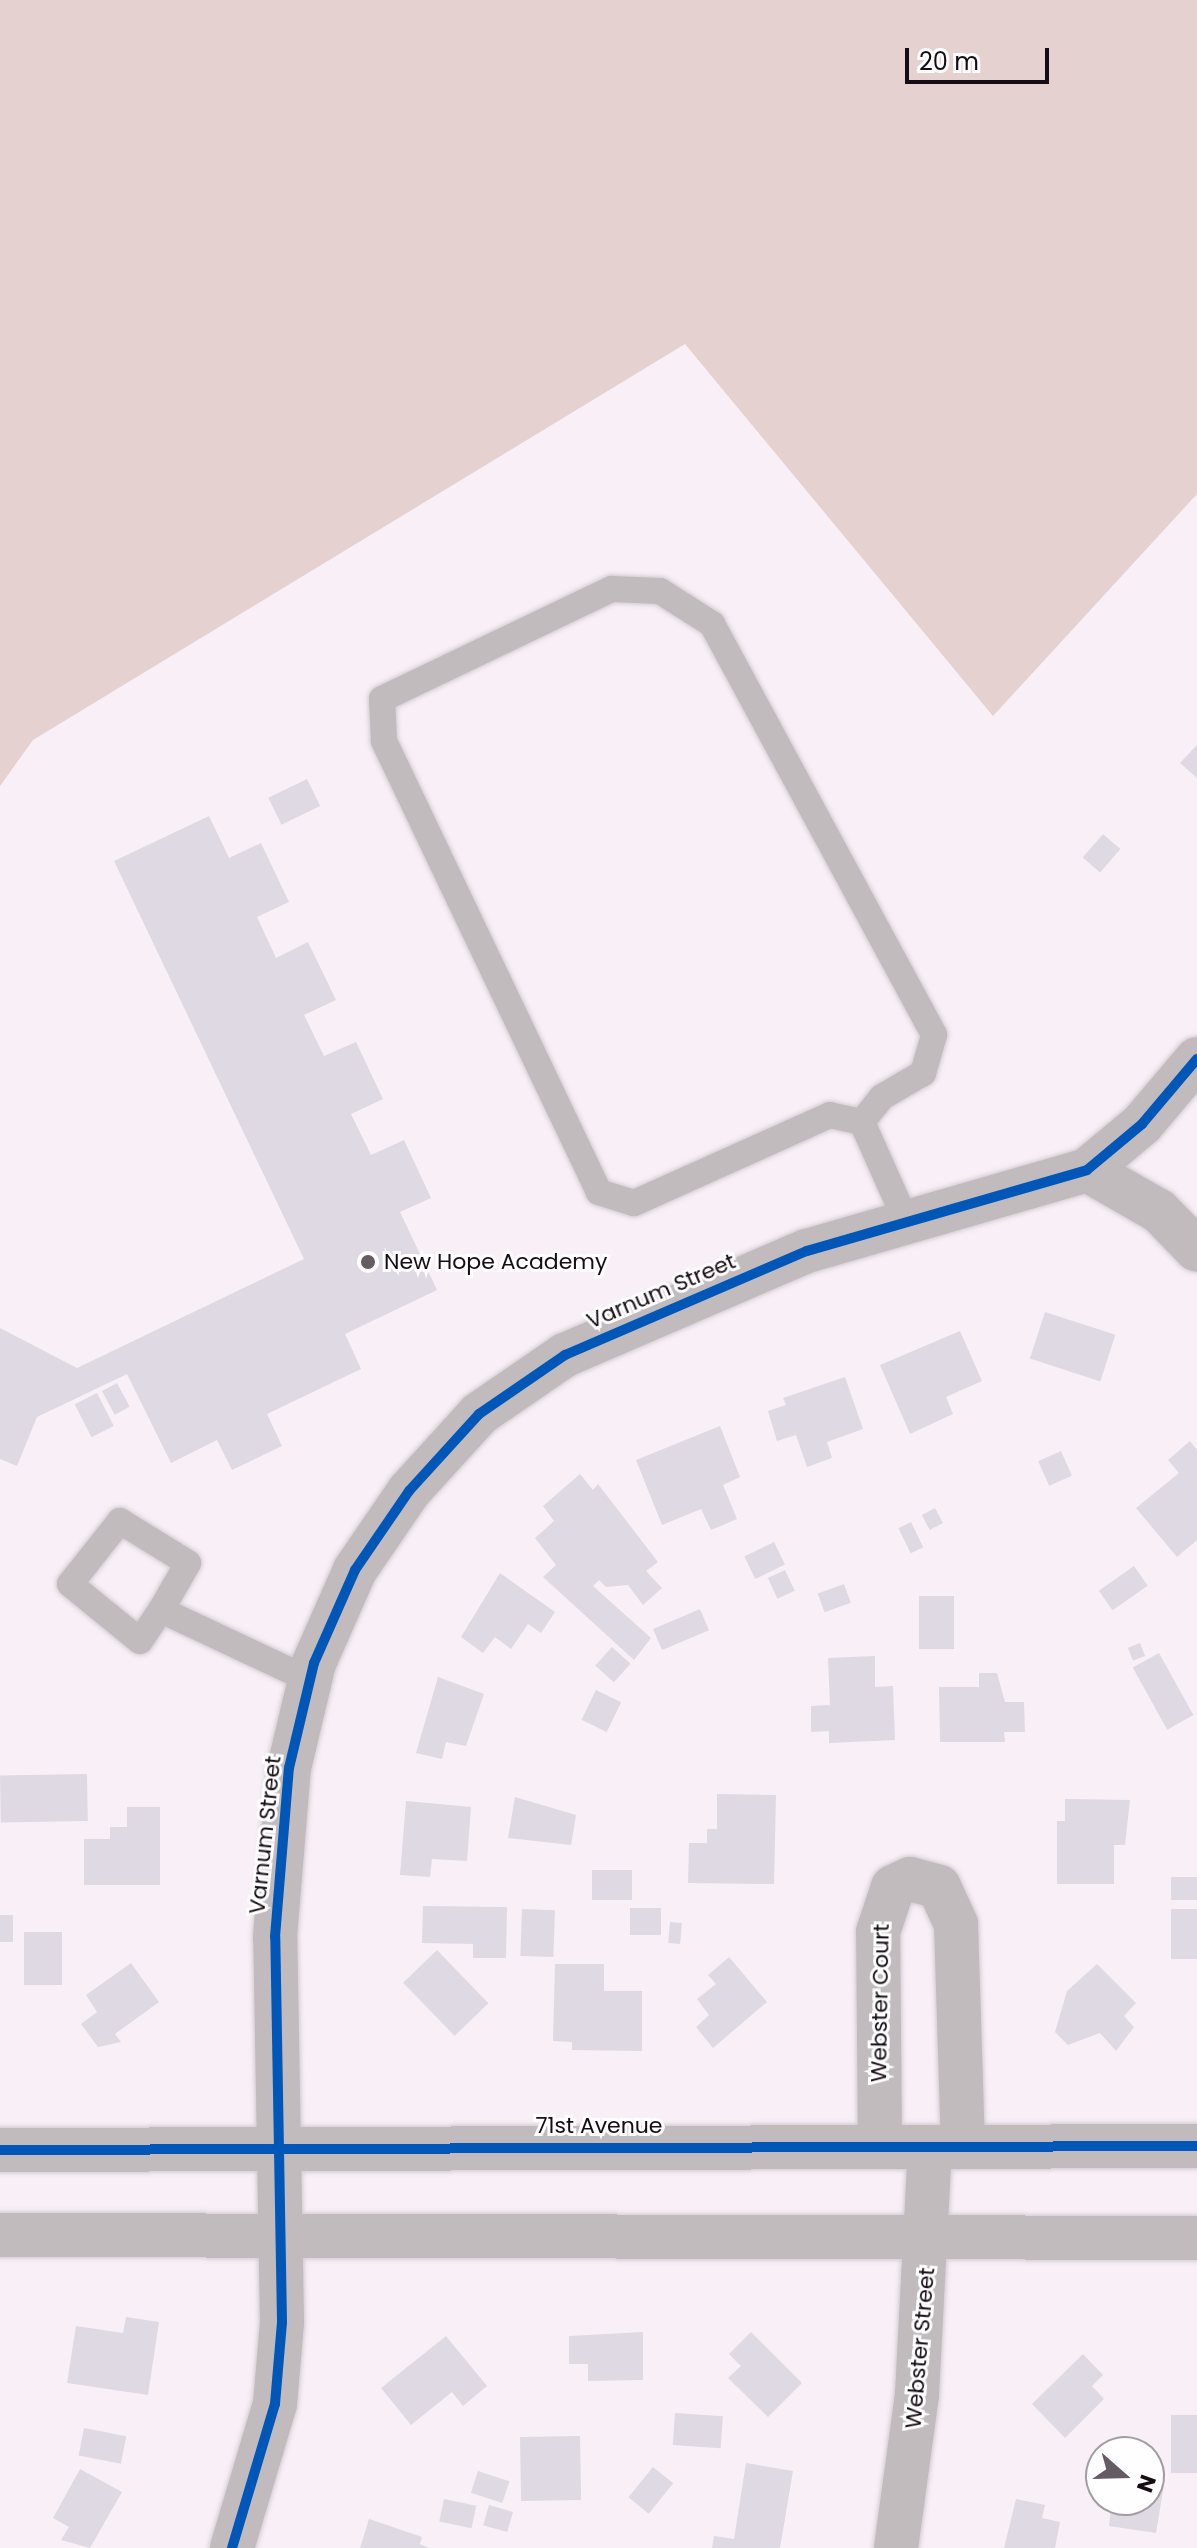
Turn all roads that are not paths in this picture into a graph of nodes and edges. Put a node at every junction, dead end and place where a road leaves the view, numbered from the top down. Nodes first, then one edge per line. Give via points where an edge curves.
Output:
1 (1197, 1059) edge
2 (862, 1122) junction
3 (1087, 1170) junction
4 (906, 1221) junction
5 (1197, 1250) edge
6 (161, 1610) junction
7 (310, 1680) junction
8 (276, 2144) junction
9 (947, 2146) junction
10 (1197, 2146) edge
11 (880, 2147) junction
12 (0, 2150) edge
13 (280, 2233) junction
14 (0, 2235) edge
15 (1197, 2238) edge
16 (930, 2240) junction
17 (232, 2548) edge
18 (896, 2548) edge

1 - 3 street, Varnum Street via 1142,1124
2 - 2 lane via 830,1115 634,1203 599,1192 384,741 382,699 612,589 660,591 712,624 934,1035 923,1073 882,1097
2 - 4 lane
3 - 4 street, Varnum Street
3 - 5 street via 1159,1211
4 - 7 street, Varnum Street via 807,1251 623,1328 565,1355 479,1414 409,1491 355,1570
6 - 6 lane via 140,1641 70,1584 120,1521 188,1563
6 - 7 lane
7 - 8 street, Varnum Street via 289,1768 275,1937
8 - 11 street, 71st Avenue
8 - 12 street, 71st Avenue
8 - 13 street, Varnum Street
9 - 10 street, 71st Avenue
9 - 11 street, 71st Avenue
9 - 11 street, Webster Court via 956,1924 939,1887 910,1879 893,1887 878,1932
9 - 16 street, Webster Street
13 - 14 street
13 - 16 street
13 - 17 street, Varnum Street via 275,2404
15 - 16 street
16 - 18 street, Webster Street

